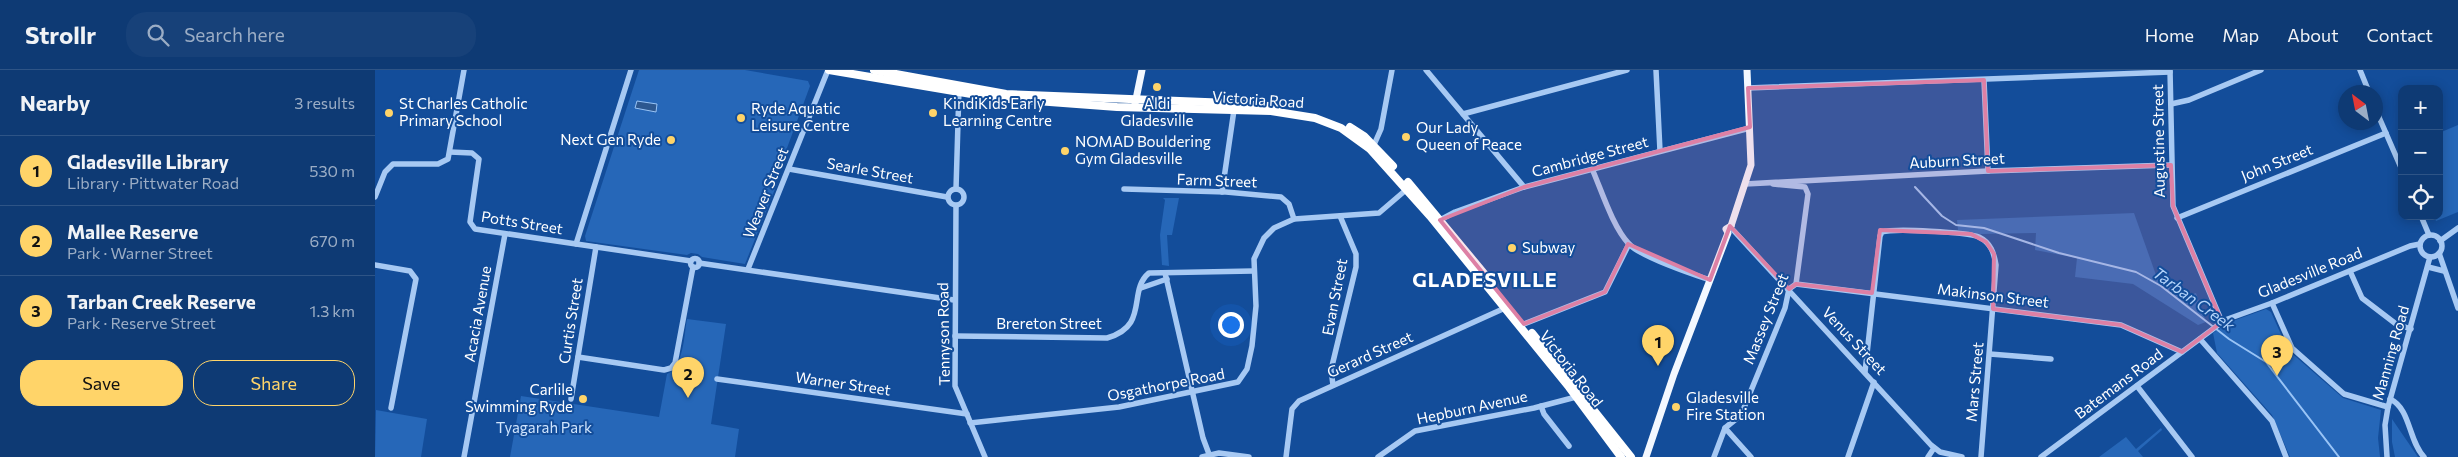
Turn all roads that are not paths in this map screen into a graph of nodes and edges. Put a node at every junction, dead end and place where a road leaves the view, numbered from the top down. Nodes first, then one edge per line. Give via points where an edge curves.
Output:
1 (465, 70) edge
2 (631, 70) edge
3 (829, 70) edge
4 (874, 70) edge
5 (1142, 70) edge
6 (1392, 70) edge
7 (1426, 70) edge
8 (1627, 70) edge
9 (1656, 70) edge
10 (1747, 70) edge
11 (2261, 70) edge
12 (2360, 70) edge
13 (2170, 71) edge
14 (1984, 80) junction
15 (2366, 85) edge
16 (1748, 88) junction
17 (959, 89) junction
18 (1135, 104) junction
19 (2171, 104) junction
20 (1235, 110) junction
21 (1463, 114) junction
22 (2383, 126) edge
23 (1750, 128) junction
24 (2386, 133) junction
25 (1372, 148) junction
26 (1660, 151) junction
27 (450, 152) junction
28 (2398, 161) edge
29 (2171, 165) junction
30 (789, 169) junction
31 (1593, 171) junction
32 (1988, 171) junction
33 (1767, 182) junction
34 (1745, 184) junction
35 (1524, 187) junction
36 (956, 189) junction
37 (1124, 189) dead end
38 (1407, 189) junction
39 (1222, 192) junction
40 (375, 196) edge
41 (947, 197) junction
42 (956, 206) junction
43 (1340, 216) junction
44 (2177, 218) junction
45 (1294, 219) junction
46 (1440, 220) junction
47 (2423, 220) edge
48 (2458, 228) edge
49 (1731, 230) junction
50 (505, 234) junction
51 (2429, 235) junction
52 (2440, 241) junction
53 (577, 244) junction
54 (1629, 244) junction
55 (2420, 244) junction
56 (596, 247) junction
57 (2439, 253) junction
58 (2430, 257) junction
59 (692, 264) junction
60 (375, 266) edge
61 (2428, 267) junction
62 (748, 270) junction
63 (1253, 271) junction
64 (2350, 271) junction
65 (2443, 272) junction
66 (1165, 273) junction
67 (1167, 280) junction
68 (1710, 280) junction
69 (1796, 284) junction
70 (1141, 288) junction
71 (1789, 290) junction
72 (1872, 294) junction
73 (954, 300) junction
74 (2271, 303) junction
75 (1505, 308) junction
76 (2458, 308) edge
77 (1993, 309) junction
78 (2221, 323) junction
79 (1524, 324) junction
80 (2411, 329) junction
81 (2211, 330) joint
82 (955, 336) junction
83 (2200, 339) junction
84 (2182, 352) junction
85 (1990, 354) junction
86 (579, 357) junction
87 (2051, 359) dead end
88 (1865, 372) junction
89 (717, 379) dead end
90 (1874, 382) junction
91 (1333, 385) junction
92 (2137, 386) junction
93 (1193, 392) junction
94 (1577, 397) junction
95 (571, 399) dead end
96 (2390, 399) junction
97 (1541, 406) junction
98 (2388, 407) junction
99 (391, 408) dead end
100 (967, 414) junction
101 (970, 423) junction
102 (1725, 428) junction
103 (1569, 446) dead end
104 (1935, 448) junction
105 (1209, 454) junction
106 (464, 457) edge
107 (985, 457) edge
108 (1201, 457) edge
109 (1249, 457) edge
110 (1286, 457) edge
111 (1378, 457) edge
112 (1621, 457) edge
113 (1631, 457) edge
114 (1646, 457) edge
115 (1714, 457) edge
116 (1751, 457) edge
117 (1848, 457) edge
118 (1928, 457) edge
119 (1961, 457) edge
120 (1981, 457) edge
121 (2041, 457) edge
122 (2192, 457) edge
123 (2286, 457) edge
124 (2387, 457) edge
125 (2424, 457) edge

1 - 27 street
2 - 53 street
3 - 17 highway, Victoria Road
3 - 30 street, Weaver Street
4 - 17 highway, Victoria Road
5 - 18 main road
6 - 25 street via 1381,129
7 - 21 street
8 - 21 street
9 - 26 street
10 - 16 main road
11 - 19 street via 2189,100
12 - 15 street
13 - 14 street
13 - 19 street, Augustine Street
14 - 16 street
14 - 32 street
16 - 23 main road
17 - 18 highway, Victoria Road via 1042,102
17 - 36 street
18 - 20 highway, Victoria Road
18 - 25 highway, Victoria Road via 1230,103 1307,111 1359,133
19 - 29 street, Augustine Street
20 - 25 highway, Victoria Road via 1315,118 1349,132
20 - 39 street
21 - 35 street
22 - 24 street
23 - 26 street, Cambridge Street
23 - 34 main road via 1751,165
24 - 28 street
24 - 44 street, John Street
25 - 38 highway, Victoria Road
25 - 46 highway, Victoria Road
26 - 31 street, Cambridge Street
27 - 40 street via 441,164 393,164 385,172
27 - 50 street, Potts Street via 472,153 479,161 471,226 477,230
29 - 32 street, Auburn Street
29 - 44 street, Augustine Street via 2172,198
30 - 41 street, Searle Street
30 - 62 street, Weaver Street
31 - 35 street, Cambridge Street
31 - 54 street
32 - 33 street, Auburn Street
33 - 34 street, Auburn Street
33 - 69 street, Massey Street via 1805,187 1808,194
34 - 49 main road
35 - 46 street, Cambridge Street
36 - 41 street
36 - 42 street via 964,195 963,202
37 - 39 street, Farm Street
38 - 43 street, Osgathorpe Road via 1379,213
38 - 75 highway, Victoria Road
39 - 45 street, Farm Street via 1281,197 1289,204
41 - 42 street
42 - 73 street, Tennyson Road
43 - 45 street, Osgathorpe Road
43 - 91 street, Evan Street via 1356,254 1356,267 1331,370
44 - 78 street, Augustine Street
45 - 63 street, Osgathorpe Road via 1274,228 1264,238 1255,254
46 - 79 highway, Victoria Road
47 - 51 street
48 - 52 street
49 - 68 main road
49 - 71 street, Venus Street
50 - 53 street, Potts Street
50 - 106 street, Acacia Avenue
51 - 52 street
51 - 55 street
52 - 57 street
53 - 56 street, Potts Street
54 - 68 street via 1640,252
54 - 79 street via 1605,292
55 - 58 street via 2422,253
55 - 64 street, Gladesville Road
56 - 59 street, Potts Street
56 - 86 street, Curtis Street
57 - 58 street
57 - 65 street
58 - 61 street, Manning Road
59 - 62 street, Potts Street via 695,258 699,263
59 - 86 street via 675,362 671,368 665,370
60 - 99 street via 410,272 416,279
61 - 65 street
61 - 80 street, Manning Road
62 - 73 street
63 - 66 street, Brereton Street
63 - 93 street, Osgathorpe Road via 1254,325 1245,374 1230,385
64 - 74 street, Gladesville Road
64 - 80 street via 2362,298 2396,324
65 - 76 street
66 - 67 street
66 - 70 street, Brereton Street via 1149,273
67 - 70 street
67 - 93 street
68 - 114 main road
69 - 71 street, Massey Street
69 - 72 street, Makinson Street
70 - 82 street, Brereton Street via 1131,321 1122,331 1107,338
71 - 88 street, Venus Street
71 - 102 street, Massey Street via 1785,308 1741,415
72 - 77 street, Makinson Street
72 - 77 street, Mars Street via 1882,232 1971,234 1986,242 1995,254
72 - 88 street
73 - 82 street, Tennyson Road
74 - 78 street, Gladesville Road
74 - 98 street via 2289,344 2299,355 2344,394
75 - 91 street, Gerard Street
75 - 94 highway, Victoria Road
77 - 84 street, Makinson Street via 2121,325
77 - 85 street, Mars Street
78 - 81 street, Gladesville Road
79 - 113 highway, Victoria Road
80 - 96 street, Manning Road
81 - 83 street, Batemans Road
82 - 100 street, Tennyson Road via 955,386
83 - 84 street, Batemans Road
83 - 123 street via 2273,421
84 - 92 street, Batemans Road
85 - 87 street
85 - 120 street, Mars Street
86 - 95 street, Curtis Street
88 - 90 street, Venus Street
89 - 100 street, Warner Street
90 - 104 street, Venus Street
90 - 117 street
91 - 110 street, Gerard Street via 1295,405
92 - 121 street, Batemans Road
92 - 122 street
93 - 101 street, Osgathorpe Road via 1112,408
93 - 105 street
94 - 97 street, Hepburn Avenue
94 - 112 highway, Victoria Road
96 - 98 street, Manning Road
96 - 125 street via 2403,409 2412,438
97 - 103 street
97 - 111 street, Hepburn Avenue via 1415,431
98 - 124 street, Manning Road via 2385,425
100 - 101 street, Tennyson Road
101 - 107 street, Tennyson Road
102 - 115 street, Massey Street
102 - 116 street
104 - 118 street
104 - 119 street, Venus Street
105 - 108 street
105 - 109 street

